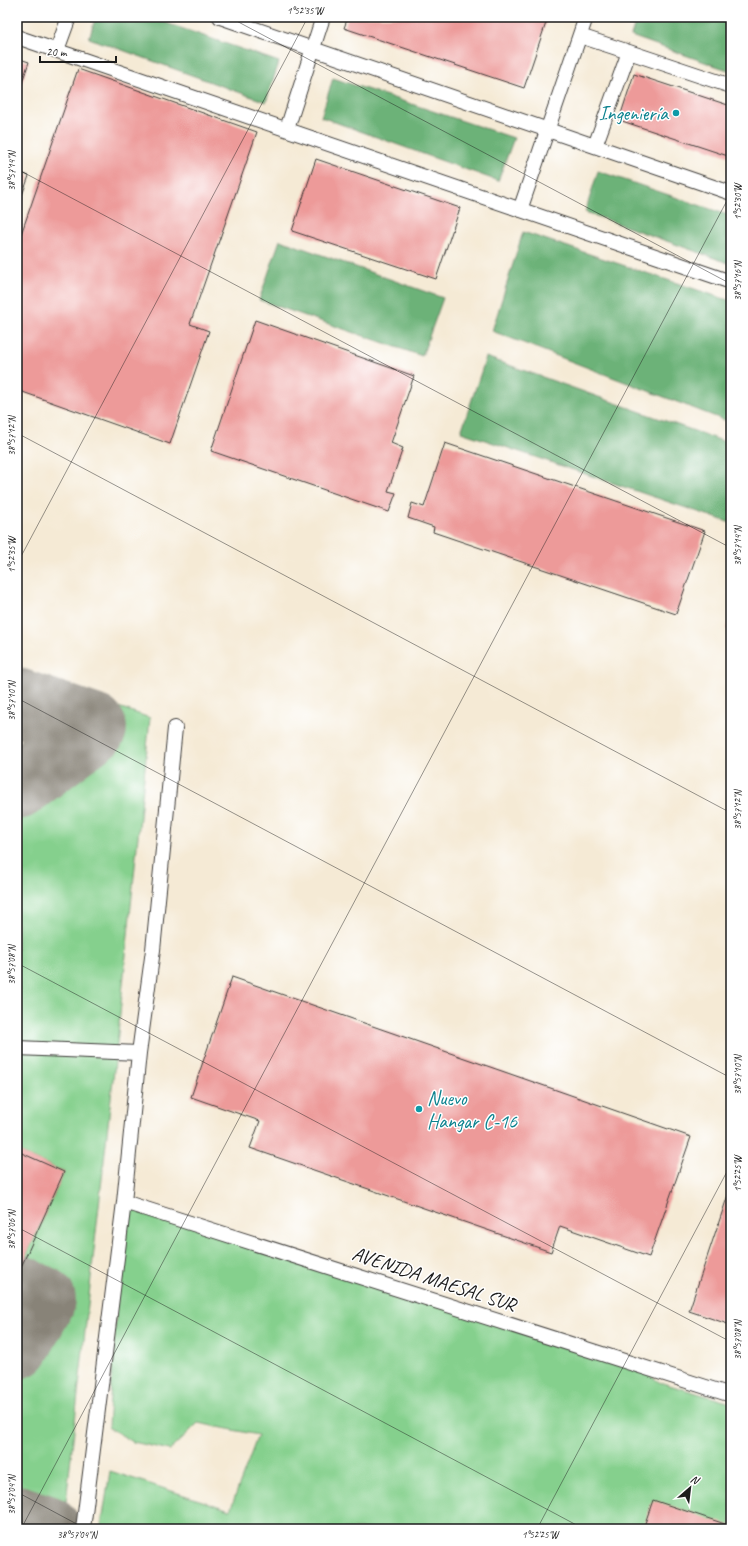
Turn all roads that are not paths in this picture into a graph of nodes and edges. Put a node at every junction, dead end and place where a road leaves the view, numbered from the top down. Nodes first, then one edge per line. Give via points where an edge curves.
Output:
1 (69, 17) edge
2 (220, 17) edge
3 (323, 17) edge
4 (586, 17) edge
5 (580, 36) junction
6 (17, 37) edge
7 (313, 49) junction
8 (57, 50) junction
9 (629, 52) junction
10 (731, 86) edge
11 (287, 129) junction
12 (548, 130) junction
13 (595, 146) junction
14 (731, 193) edge
15 (520, 210) junction
16 (731, 282) edge
17 (175, 728) dead end
18 (17, 1048) edge
19 (139, 1053) junction
20 (124, 1202) junction
21 (731, 1396) edge
22 (83, 1529) edge

1 - 8 lane
2 - 7 lane
3 - 7 lane
4 - 5 lane
5 - 9 lane
5 - 12 lane
6 - 8 lane
7 - 11 lane
7 - 12 lane
8 - 11 lane
9 - 10 lane
9 - 13 lane
11 - 15 lane
12 - 13 lane
12 - 15 lane
13 - 14 lane
15 - 16 lane
17 - 19 lane via 153,950
18 - 19 lane
19 - 20 lane
20 - 21 lane, AVENIDA MAESAL SUR
20 - 22 lane

